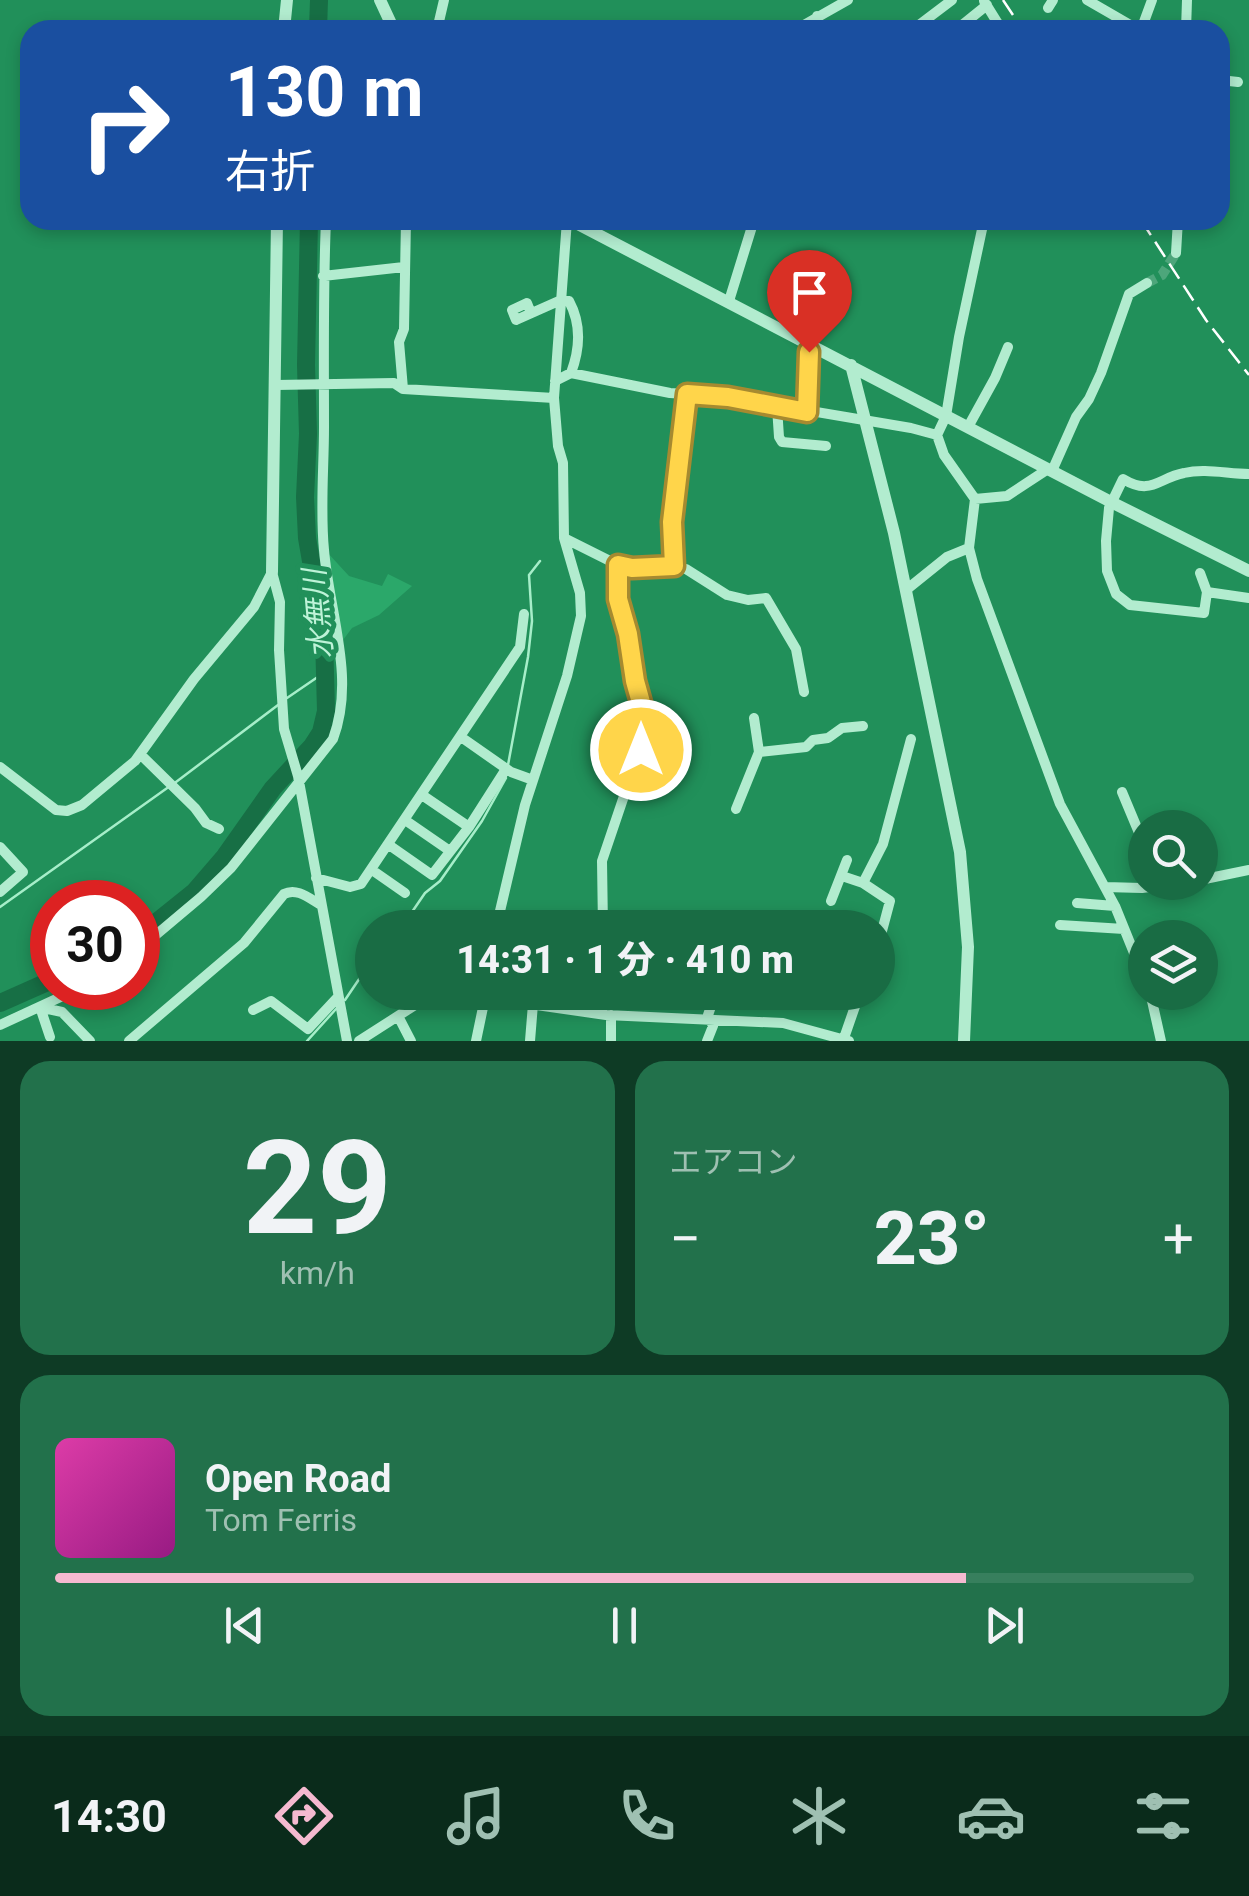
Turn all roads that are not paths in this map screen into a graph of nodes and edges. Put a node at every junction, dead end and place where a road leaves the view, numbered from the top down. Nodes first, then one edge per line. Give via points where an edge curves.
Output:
1 (848, 0) edge
2 (1087, 0) edge
3 (948, 1) edge
4 (985, 2) edge
5 (817, 16) junction
6 (811, 20) edge
7 (819, 20) edge
8 (923, 20) edge
9 (966, 20) edge
10 (1122, 20) edge
11 (1230, 81) edge
12 (1238, 82) dead end
13 (278, 230) edge
14 (326, 230) edge
15 (406, 230) edge
16 (567, 230) edge
17 (588, 230) edge
18 (751, 230) edge
19 (982, 230) edge
20 (1177, 230) edge
21 (1176, 254) tunnel mouth
22 (404, 266) junction
23 (324, 276) junction
24 (1147, 283) tunnel mouth
25 (561, 300) junction
26 (729, 301) junction
27 (532, 313) dead end
28 (814, 345) junction
29 (1008, 347) dead end
30 (851, 364) junction
31 (571, 374) junction
32 (556, 381) junction
33 (284, 385) junction
34 (324, 385) junction
35 (403, 389) junction
36 (687, 394) junction
37 (554, 398) junction
38 (777, 407) junction
39 (807, 412) junction
40 (946, 416) junction
41 (865, 420) junction
42 (968, 427) junction
43 (937, 435) junction
44 (826, 446) dead end
45 (1050, 470) junction
46 (1249, 474) edge
47 (975, 498) junction
48 (1113, 503) junction
49 (564, 538) junction
50 (969, 548) junction
51 (618, 565) junction
52 (674, 566) junction
53 (1249, 571) edge
54 (272, 572) junction
55 (1200, 574) dead end
56 (906, 590) junction
57 (1207, 592) junction
58 (1249, 598) edge
59 (524, 614) dead end
60 (804, 692) dead end
61 (754, 718) dead end
62 (863, 726) dead end
63 (460, 737) junction
64 (911, 739) dead end
65 (759, 752) junction
66 (140, 754) junction
67 (0, 766) edge
68 (506, 769) junction
69 (299, 780) junction
70 (533, 780) junction
71 (1122, 792) dead end
72 (422, 795) junction
73 (736, 809) dead end
74 (1130, 810) edge
75 (405, 820) junction
76 (469, 827) junction
77 (219, 829) dead end
78 (389, 844) junction
79 (0, 847) edge
80 (450, 851) junction
81 (848, 860) dead end
82 (372, 870) junction
83 (1249, 870) edge
84 (842, 876) junction
85 (1218, 876) edge
86 (316, 878) junction
87 (863, 883) junction
88 (1105, 886) junction
89 (1128, 887) edge
90 (0, 892) edge
91 (404, 893) dead end
92 (830, 901) dead end
93 (1077, 903) dead end
94 (320, 905) junction
95 (1115, 906) junction
96 (500, 910) edge
97 (603, 910) edge
98 (888, 910) edge
99 (1060, 926) dead end
100 (1124, 929) junction
101 (160, 931) edge
102 (1128, 939) edge
103 (338, 997) junction
104 (32, 1010) edge
105 (39, 1010) edge
106 (52, 1010) edge
107 (254, 1010) dead end
108 (408, 1010) edge
109 (483, 1010) edge
110 (533, 1010) edge
111 (573, 1010) edge
112 (606, 1010) edge
113 (710, 1010) edge
114 (855, 1010) edge
115 (1154, 1010) edge
116 (607, 1015) junction
117 (398, 1016) junction
118 (710, 1019) junction
119 (0, 1025) edge
120 (50, 1037) dead end
121 (90, 1041) edge
122 (129, 1041) edge
123 (347, 1041) edge
124 (359, 1041) edge
125 (411, 1041) edge
126 (476, 1041) edge
127 (530, 1041) edge
128 (610, 1041) edge
129 (706, 1041) edge
130 (846, 1041) edge
131 (964, 1041) edge
132 (1160, 1041) edge

1 - 5 street
2 - 10 street
3 - 8 street
4 - 9 street
5 - 6 street
5 - 7 street
11 - 12 street
13 - 33 street
14 - 23 street
15 - 22 street
16 - 25 street
17 - 26 street
18 - 26 street
19 - 40 street
20 - 21 street
22 - 23 street
22 - 35 street
23 - 34 street
24 - 45 street via 1129,294 1101,373
25 - 27 street
25 - 31 street via 569,301 578,324
25 - 32 street
26 - 28 street
28 - 30 street
28 - 39 street
29 - 42 street
30 - 40 street
30 - 41 street
31 - 32 street
31 - 36 street
32 - 37 street
33 - 34 street
33 - 54 street
34 - 35 street
34 - 69 street via 324,549 342,664 341,705 333,739
35 - 37 street
36 - 38 street
36 - 52 street via 672,522
37 - 49 street
38 - 39 street
38 - 44 street via 782,442
39 - 41 street
40 - 42 street
40 - 43 street
41 - 43 street
41 - 56 street
42 - 45 street
43 - 47 street
45 - 47 street via 1008,496
45 - 48 street
46 - 48 street via 1183,473 1151,487 1123,479
47 - 50 street
48 - 53 street
48 - 57 street via 1106,560 1122,600 1204,613
49 - 51 street
49 - 70 street via 581,616
50 - 56 street
50 - 88 street via 1060,804
51 - 52 street
51 - 97 street via 618,599 644,736 602,861
52 - 60 street via 727,595 766,598 796,649
54 - 66 street via 254,607
54 - 69 street via 280,602 284,730
55 - 57 street
56 - 131 street via 964,881
57 - 58 street
59 - 63 street via 520,647
61 - 65 street
62 - 65 street via 842,728 806,747
63 - 68 street
63 - 72 street
64 - 87 street via 883,844
65 - 73 street
66 - 67 street via 82,806 67,811 56,810
66 - 77 street
68 - 70 street
68 - 76 street
69 - 86 street
69 - 101 street via 231,868
70 - 96 street
71 - 74 street
72 - 75 street
72 - 76 street
75 - 78 street
75 - 80 street
76 - 80 street
78 - 80 street via 432,874
78 - 82 street
79 - 90 street via 23,872
81 - 84 street
82 - 86 street via 350,887
82 - 91 street
83 - 85 street
84 - 87 street
84 - 92 street
86 - 94 street
87 - 98 street via 890,901
88 - 89 street
88 - 95 street
93 - 95 street
94 - 103 street
94 - 122 street via 296,892 284,894 244,943
95 - 100 street
99 - 100 street
100 - 102 street
103 - 107 street via 308,1029 271,1001
103 - 123 street
104 - 119 street
105 - 120 street
106 - 121 street
108 - 117 street
109 - 126 street
110 - 127 street
111 - 116 street
112 - 116 street
113 - 118 street
114 - 130 street
115 - 132 street
116 - 118 street
116 - 128 street
117 - 124 street
117 - 125 street
118 - 129 street
118 - 130 street via 783,1023

